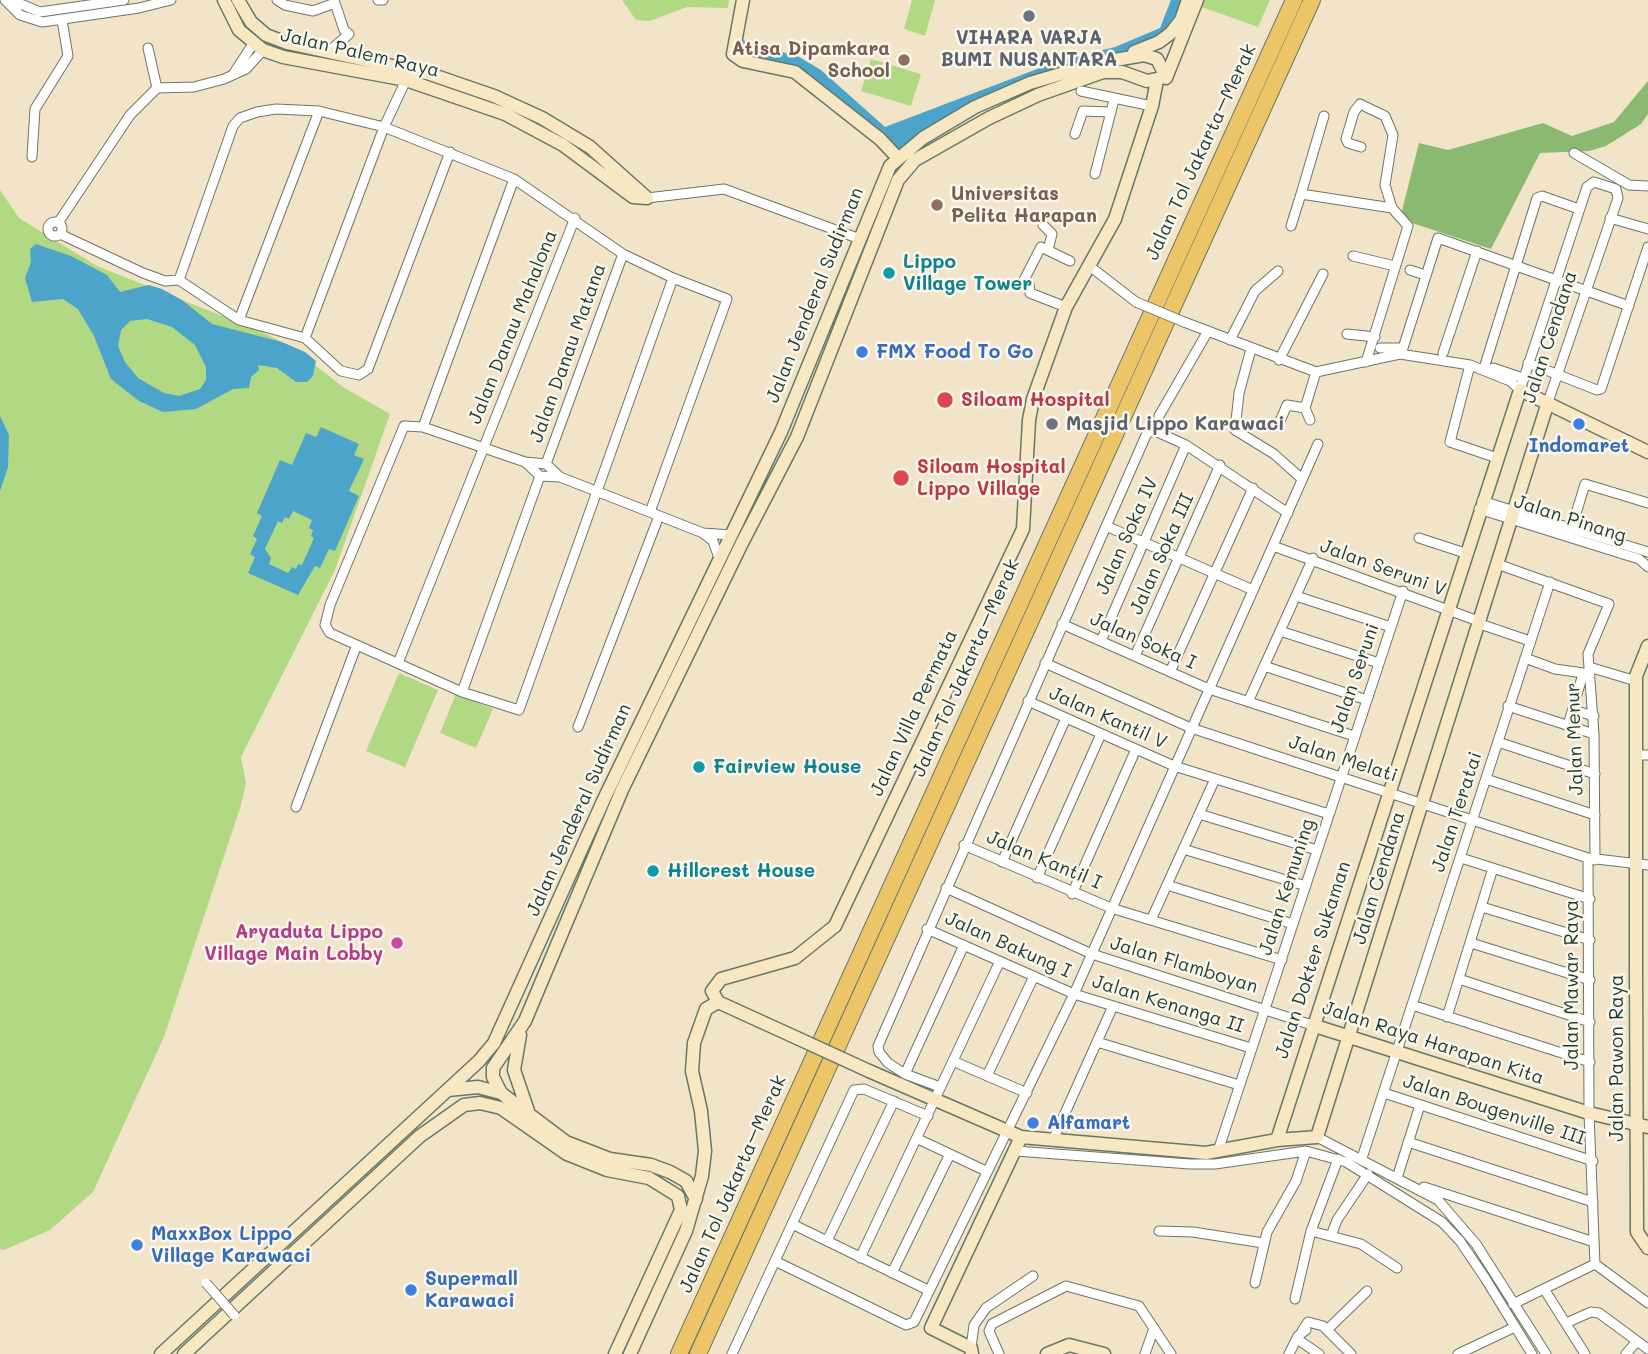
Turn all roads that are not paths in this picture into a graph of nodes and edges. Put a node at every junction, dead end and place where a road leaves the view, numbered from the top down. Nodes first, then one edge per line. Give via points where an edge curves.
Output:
1 (5, 0) edge
2 (11, 0) edge
3 (124, 0) edge
4 (171, 0) edge
5 (224, 0) edge
6 (238, 0) edge
7 (277, 0) edge
8 (743, 0) edge
9 (1188, 0) edge
10 (1197, 0) edge
11 (1294, 0) edge
12 (1312, 0) edge
13 (335, 1) edge
14 (138, 4) edge
15 (62, 20) junction
16 (258, 47) junction
17 (148, 48) dead end
18 (331, 56) junction
19 (1114, 59) junction
20 (1161, 63) junction
21 (1122, 72) junction
22 (234, 74) junction
23 (1161, 78) junction
24 (406, 80) junction
25 (157, 88) junction
26 (1081, 91) dead end
27 (1114, 100) junction
28 (1152, 106) junction
29 (319, 111) junction
30 (1111, 112) junction
31 (1324, 116) dead end
32 (384, 127) junction
33 (1075, 134) dead end
34 (1361, 147) dead end
35 (450, 152) junction
36 (1574, 153) dead end
37 (32, 157) dead end
38 (897, 157) junction
39 (1095, 174) dead end
40 (514, 178) junction
41 (1648, 186) edge
42 (1301, 194) junction
43 (648, 198) junction
44 (1392, 208) junction
45 (1579, 209) junction
46 (575, 218) junction
47 (881, 218) junction
48 (1610, 218) junction
49 (1043, 225) dead end
50 (1291, 226) dead end
51 (1648, 229) edge
52 (860, 239) junction
53 (1648, 247) edge
54 (1048, 250) junction
55 (1477, 251) junction
56 (623, 254) junction
57 (1353, 256) dead end
58 (1070, 261) dead end
59 (1517, 264) junction
60 (1395, 266) junction
61 (1090, 267) junction
62 (1410, 270) dead end
63 (1278, 271) dead end
64 (1323, 274) dead end
65 (1425, 275) junction
66 (673, 278) junction
67 (1556, 279) junction
68 (179, 280) junction
69 (1584, 290) junction
70 (1629, 306) junction
71 (1068, 308) junction
72 (239, 320) junction
73 (1208, 331) junction
74 (1347, 334) dead end
75 (1375, 337) junction
76 (305, 338) junction
77 (1230, 340) junction
78 (1380, 348) dead end
79 (1403, 348) junction
80 (1251, 349) junction
81 (1443, 353) junction
82 (1279, 360) junction
83 (1366, 362) junction
84 (1528, 363) junction
85 (1470, 365) junction
86 (1485, 365) junction
87 (1315, 372) junction
88 (1558, 373) junction
89 (1521, 384) junction
90 (1552, 404) junction
91 (808, 408) junction
92 (1305, 408) junction
93 (1159, 416) dead end
94 (1310, 420) dead end
95 (1280, 421) dead end
96 (423, 427) junction
97 (1318, 444) dead end
98 (1186, 445) junction
99 (484, 448) junction
100 (1648, 450) edge
101 (1497, 458) junction
102 (526, 462) junction
103 (546, 464) junction
104 (1220, 465) junction
105 (760, 474) junction
106 (540, 476) junction
107 (559, 477) junction
108 (1301, 478) junction
109 (1253, 488) junction
110 (599, 492) junction
111 (1648, 503) edge
112 (1481, 505) junction
113 (1287, 513) junction
114 (655, 514) junction
115 (1515, 515) junction
116 (1106, 526) junction
117 (1570, 532) junction
118 (703, 533) junction
119 (731, 535) junction
120 (1419, 538) dead end
121 (1144, 542) junction
122 (1273, 545) junction
123 (1648, 552) edge
124 (1465, 554) junction
125 (719, 558) junction
126 (1179, 558) junction
127 (1312, 559) junction
128 (1500, 565) junction
129 (1648, 567) edge
130 (1214, 573) junction
131 (1550, 582) junction
132 (1253, 590) junction
133 (1403, 593) junction
134 (1296, 596) junction
135 (1447, 608) junction
136 (1481, 621) junction
137 (1062, 624) junction
138 (1391, 627) junction
139 (1280, 631) junction
140 (1101, 641) junction
141 (1530, 641) junction
142 (1648, 646) edge
143 (356, 647) junction
144 (1135, 656) junction
145 (1525, 658) junction
146 (398, 663) junction
147 (1045, 663) junction
148 (1379, 663) junction
149 (1264, 666) junction
150 (1170, 672) junction
151 (1588, 672) junction
152 (1636, 681) junction
153 (1209, 689) junction
154 (462, 692) junction
155 (1367, 700) junction
156 (1028, 701) junction
157 (1248, 702) junction
158 (1508, 706) junction
159 (1573, 710) junction
160 (1642, 714) edge
161 (1594, 716) junction
162 (1066, 718) junction
163 (1567, 725) junction
164 (578, 727) dead end
165 (1191, 728) junction
166 (1101, 734) junction
167 (1594, 734) junction
168 (1354, 736) junction
169 (1498, 742) junction
170 (1136, 750) junction
171 (1642, 755) edge
172 (1174, 766) junction
173 (1595, 774) junction
174 (1341, 775) junction
175 (1215, 779) junction
176 (1486, 779) junction
177 (1388, 792) junction
178 (1423, 803) junction
179 (296, 807) dead end
180 (1199, 814) junction
181 (1329, 814) junction
182 (1595, 815) junction
183 (1642, 818) edge
184 (1473, 819) junction
185 (964, 845) junction
186 (1183, 849) junction
187 (1317, 850) junction
188 (1461, 858) junction
189 (1591, 859) junction
190 (1002, 862) junction
191 (1643, 865) edge
192 (1493, 868) junction
193 (1037, 878) junction
194 (1167, 885) junction
195 (1306, 886) junction
196 (946, 887) junction
197 (1072, 894) junction
198 (1590, 899) junction
199 (1482, 907) junction
200 (1111, 908) junction
201 (1151, 920) junction
202 (1293, 924) junction
203 (927, 929) junction
204 (1590, 940) junction
205 (1471, 943) junction
206 (964, 945) junction
207 (1092, 954) junction
208 (1282, 960) junction
209 (1000, 961) junction
210 (1642, 969) edge
211 (1034, 976) junction
212 (1459, 979) junction
213 (1590, 980) junction
214 (1074, 994) junction
215 (712, 1001) junction
216 (1412, 1005) junction
217 (1113, 1006) junction
218 (1266, 1009) junction
219 (1447, 1017) junction
220 (525, 1021) junction
221 (1590, 1022) junction
222 (1312, 1025) junction
223 (1350, 1037) junction
224 (1097, 1042) junction
225 (1251, 1048) junction
226 (1397, 1052) junction
227 (479, 1061) junction
228 (955, 1062) junction
229 (1590, 1062) junction
230 (492, 1072) junction
231 (905, 1074) junction
232 (987, 1076) junction
233 (1239, 1085) junction
234 (940, 1087) junction
235 (446, 1091) junction
236 (501, 1093) junction
237 (1027, 1093) junction
238 (1384, 1093) junction
239 (894, 1101) junction
240 (933, 1101) junction
241 (1420, 1105) junction
242 (1589, 1113) junction
243 (530, 1115) junction
244 (928, 1116) junction
245 (1643, 1127) edge
246 (1007, 1133) junction
247 (1021, 1137) junction
248 (1317, 1137) junction
249 (918, 1139) junction
250 (1053, 1140) junction
251 (1277, 1140) junction
252 (1408, 1142) junction
253 (1016, 1151) junction
254 (1218, 1151) junction
255 (1306, 1151) junction
256 (950, 1154) junction
257 (1362, 1158) junction
258 (1338, 1159) junction
259 (1593, 1161) junction
260 (986, 1171) junction
261 (1368, 1174) junction
262 (1397, 1178) junction
263 (348, 1182) junction
264 (1412, 1184) junction
265 (696, 1199) junction
266 (1593, 1202) junction
267 (792, 1224) junction
268 (324, 1225) junction
269 (1159, 1231) dead end
270 (1311, 1231) junction
271 (1331, 1236) junction
272 (827, 1241) junction
273 (1594, 1242) junction
274 (1263, 1243) junction
275 (1648, 1248) edge
276 (860, 1258) junction
277 (775, 1261) junction
278 (1595, 1264) junction
279 (1397, 1268) dead end
280 (892, 1273) junction
281 (1033, 1276) dead end
282 (206, 1283) dead end
283 (1255, 1283) dead end
284 (1544, 1289) junction
285 (929, 1290) junction
286 (1367, 1291) dead end
287 (1295, 1299) dead end
288 (1648, 1303) edge
289 (1513, 1304) junction
290 (234, 1315) dead end
291 (915, 1320) junction
292 (216, 1323) junction
293 (1566, 1323) junction
294 (1326, 1327) junction
295 (1515, 1327) junction
296 (931, 1328) junction
297 (1154, 1328) junction
298 (187, 1330) junction
299 (1299, 1335) junction
300 (1637, 1341) junction
301 (967, 1349) edge
302 (1648, 1349) edge
303 (161, 1354) edge
304 (184, 1354) edge
305 (615, 1354) edge
306 (630, 1354) edge
307 (679, 1354) edge
308 (698, 1354) edge
309 (732, 1354) edge
310 (999, 1354) edge
311 (1047, 1354) edge
312 (1104, 1354) edge
313 (1145, 1354) edge
314 (1171, 1354) edge
315 (1289, 1354) edge
316 (1319, 1354) edge
317 (1351, 1354) edge
318 (1458, 1354) edge
319 (1532, 1354) edge
320 (1546, 1354) edge
321 (1585, 1354) edge
322 (1626, 1354) edge

1 - 15 street via 31,20
2 - 3 street via 40,12
4 - 14 street
5 - 16 street, Jalan Palem Raya via 239,30
6 - 18 street, Jalan Palem Raya via 251,22 266,34
7 - 13 street via 313,11
8 - 38 street via 733,54 743,61 795,72
9 - 19 street via 1171,33
10 - 23 street
11 - 307 highway, Jalan Tol Jakarta–Merak
12 - 308 highway, Jalan Tol Jakarta–Merak
13 - 18 street via 347,32
14 - 15 street
15 - 37 street via 68,56 35,109
16 - 18 street, Jalan Palem Raya
16 - 22 street
16 - 22 street via 251,64
17 - 25 street
18 - 24 street, Jalan Palem Raya
18 - 43 street, Jalan Palem Raya via 430,74 530,112 590,147
19 - 20 street via 1150,55
19 - 38 street via 1030,82 975,107
20 - 21 street via 1155,73
20 - 23 street
21 - 23 street, Jalan Jenderal Sudirman via 1142,80
21 - 47 street, Jalan Jenderal Sudirman via 1102,72 1038,95 915,160 898,180
22 - 25 street via 194,87
23 - 28 street, Jalan Villa Permata
23 - 61 street, Jalan Villa Permata via 1120,223
24 - 32 street
24 - 43 street, Jalan Palem Raya via 526,123 633,197
25 - 68 street via 130,115 58,223 60,234 143,273 165,281
26 - 27 street
27 - 28 street
27 - 30 street
28 - 61 street, Jalan Villa Permata via 1115,219
29 - 32 street
29 - 68 street via 276,108 237,121
29 - 72 street
30 - 33 street via 1083,111
30 - 39 street
31 - 42 street
32 - 35 street
32 - 76 street
34 - 44 street via 1346,139 1360,104 1385,116 1393,135 1385,185
35 - 40 street
35 - 76 street via 367,371 359,376 341,371
36 - 41 street via 1629,185
38 - 52 street, Jalan Jenderal Sudirman via 884,176
40 - 46 street
40 - 96 street
42 - 44 street
42 - 50 street
43 - 52 street via 724,189
44 - 60 street via 1408,226
45 - 48 street, Jalan Cendana via 1587,187 1594,182 1618,191
45 - 59 street via 1537,198
45 - 67 street, Jalan Cendana
46 - 56 street
46 - 99 street, Jalan Danau Mahalona
47 - 52 street
47 - 91 street, Jalan Jenderal Sudirman
48 - 51 street
48 - 69 street, Jalan Cendana
49 - 54 street via 1052,234
52 - 105 street, Jalan Jenderal Sudirman
53 - 70 street
54 - 58 street
54 - 71 street via 1039,249 1024,281 1030,293
55 - 59 street
55 - 65 street via 1437,238
55 - 81 street
56 - 66 street
56 - 103 street, Jalan Danau Matana
57 - 60 street
59 - 67 street
59 - 86 street
60 - 75 street
61 - 71 street, Jalan Villa Permata
61 - 73 street, bridge via 1136,302
62 - 65 street
63 - 77 street via 1255,291
64 - 82 street
65 - 79 street
66 - 110 street
66 - 114 street via 722,295 727,303
67 - 69 street
67 - 84 street, Jalan Cendana
68 - 72 street
69 - 70 street
69 - 88 street, Jalan Cendana
70 - 88 street via 1601,389
71 - 215 street, Jalan Villa Permata via 1029,419 1023,529 835,926 795,958 721,979
72 - 76 street
73 - 77 street
73 - 93 street
74 - 75 street
75 - 83 street
77 - 80 street
78 - 79 street
79 - 81 street
80 - 82 street
80 - 108 street via 1235,430 1274,454
81 - 86 street
82 - 87 street
83 - 85 street via 1401,354
83 - 87 street
84 - 88 street
84 - 89 street, Jalan Cendana
85 - 89 street
85 - 101 street via 1450,442
86 - 89 street
87 - 92 street
88 - 90 street, Jalan Cendana
89 - 90 street
89 - 101 street, Jalan Cendana
90 - 100 street via 1568,407
90 - 115 street, Jalan Cendana
91 - 105 street via 800,411 777,460
91 - 220 street, Jalan Jenderal Sudirman via 622,790
92 - 94 street
92 - 95 street via 1287,405
96 - 99 street
96 - 143 street via 401,428 327,615 325,625 330,633
97 - 108 street
98 - 104 street
98 - 116 street, Jalan Bakung I via 1155,431 1147,433
98 - 121 street, Jalan Soka IV
99 - 102 street
99 - 146 street, Jalan Danau Mahalona
101 - 112 street, Jalan Cendana
102 - 103 street
102 - 106 street
103 - 107 street
104 - 109 street
104 - 126 street, Jalan Soka III
105 - 119 street, Jalan Jenderal Sudirman
106 - 107 street
106 - 154 street
107 - 110 street
108 - 113 street
109 - 113 street
109 - 130 street
110 - 114 street
110 - 154 street via 519,710
111 - 117 street via 1585,484
112 - 115 street, Jalan Pinang
112 - 124 street, Jalan Cendana
113 - 122 street
114 - 118 street
114 - 164 street
115 - 117 street, Jalan Pinang
115 - 128 street, Jalan Cendana
116 - 121 street
116 - 137 street, Jalan Bakung I
117 - 123 street, Jalan Pinang
117 - 129 street, Jalan Pinang via 1639,559
118 - 119 street
118 - 125 street via 713,541
119 - 125 street, Jalan Jenderal Sudirman
120 - 124 street
121 - 126 street
121 - 140 street, Jalan Soka IV
122 - 127 street, Jalan Seruni V
122 - 132 street
124 - 135 street, Jalan Cendana
125 - 227 street, Jalan Jenderal Sudirman via 604,799 506,1022
126 - 130 street
126 - 144 street, Jalan Soka III
127 - 133 street, Jalan Seruni V
127 - 134 street
128 - 131 street
128 - 136 street, Jalan Cendana
130 - 132 street
130 - 150 street
131 - 141 street, Jalan Teratai
131 - 151 street via 1609,604 1588,654
132 - 153 street
133 - 135 street, Jalan Seruni V
133 - 138 street, Jalan Seruni
134 - 138 street
134 - 139 street
135 - 136 street, Jalan Seruni V
135 - 177 street, Jalan Cendana
136 - 141 street, Jalan Seruni V
136 - 178 street, Jalan Cendana
137 - 140 street, Jalan Soka I
137 - 147 street, Jalan Bakung I
138 - 148 street, Jalan Seruni
139 - 148 street
139 - 149 street
140 - 144 street, Jalan Soka I
141 - 145 street, Jalan Teratai
142 - 152 street, Jalan Pawon Raya
143 - 146 street
143 - 179 street
144 - 150 street, Jalan Soka I
145 - 151 street
145 - 158 street, Jalan Teratai
146 - 154 street
147 - 156 street, Jalan Bakung I
147 - 165 street, Jalan Melati
148 - 155 street, Jalan Seruni
149 - 155 street
149 - 157 street
150 - 153 street, Jalan Soka I
151 - 152 street, Jalan Menur
151 - 159 street
151 - 161 street, Jalan Menur
152 - 160 street, Jalan Pawon Raya
153 - 157 street, Jalan Soka I
153 - 165 street
155 - 168 street, Jalan Seruni
156 - 162 street, Jalan Kantil V
156 - 185 street, Jalan Bakung I
157 - 168 street, Jalan Soka I
158 - 163 street
158 - 169 street, Jalan Teratai
159 - 161 street
159 - 163 street
160 - 171 street, Jalan Pawon Raya
161 - 167 street, Jalan Menur
162 - 166 street, Jalan Kantil V
162 - 190 street
163 - 167 street
165 - 172 street
165 - 174 street, Jalan Melati
166 - 170 street, Jalan Kantil V
166 - 193 street
167 - 173 street, Jalan Menur
168 - 174 street, Jalan Seruni
169 - 173 street
169 - 176 street, Jalan Teratai
170 - 172 street, Jalan Kantil V
170 - 197 street
171 - 183 street, Jalan Pawon Raya
172 - 175 street, Jalan Kantil V
172 - 200 street
173 - 182 street, Jalan Menur
174 - 177 street, Jalan Melati
174 - 181 street, Jalan Kemuning
175 - 180 street
175 - 181 street, Jalan Kantil V
176 - 182 street
176 - 184 street, Jalan Teratai
177 - 178 street, Jalan Melati
177 - 222 street, Jalan Dokter Sukaman
178 - 184 street, Jalan Melati
178 - 223 street, Jalan Cendana
180 - 186 street
180 - 187 street
181 - 187 street, Jalan Kemuning
182 - 189 street, Jalan Menur
183 - 191 street, Jalan Pawon Raya
184 - 188 street, Jalan Teratai
184 - 189 street, Jalan Melati
185 - 190 street, Jalan Kantil I
185 - 196 street, Jalan Bakung I
186 - 194 street
186 - 195 street
187 - 195 street, Jalan Kemuning
188 - 192 street
188 - 216 street, Jalan Teratai
189 - 191 street, Jalan Melati
189 - 198 street, Jalan Mawar Raya
190 - 193 street, Jalan Kantil I
191 - 210 street, Jalan Pawon Raya
192 - 198 street
192 - 199 street
193 - 197 street, Jalan Kantil I
194 - 201 street
194 - 202 street
195 - 202 street, Jalan Kemuning
196 - 203 street, Jalan Bakung I
196 - 207 street, Jalan Flamboyan
197 - 200 street, Jalan Kantil I
198 - 204 street, Jalan Mawar Raya
199 - 204 street
199 - 205 street
200 - 201 street, Jalan Kantil I
200 - 207 street
201 - 208 street, Jalan Kantil I
202 - 208 street, Jalan Kemuning
203 - 206 street, Jalan Bakung I
203 - 231 street, Jalan Bakung I via 878,1046 888,1063
204 - 213 street, Jalan Mawar Raya
205 - 212 street
205 - 213 street
206 - 209 street, Jalan Bakung I
206 - 231 street
207 - 214 street
207 - 218 street, Jalan Flamboyan
208 - 218 street, Jalan Kemuning
209 - 211 street, Jalan Bakung I
209 - 228 street
210 - 245 street, Jalan Pawon Raya
211 - 214 street, Jalan Bakung I
211 - 232 street
212 - 219 street
212 - 221 street
213 - 221 street, Jalan Mawar Raya
214 - 217 street, Jalan Kenanga II
214 - 237 street
215 - 240 street, bridge
215 - 265 street via 694,1043 692,1071 705,1151
216 - 219 street
216 - 226 street, Jalan Teratai
217 - 224 street
217 - 225 street, Jalan Kenanga II
218 - 222 street, Jalan Raya Harapan Kita
218 - 225 street, Jalan Kemuning
219 - 229 street
220 - 230 street, Jalan Jenderal Sudirman
220 - 243 street via 514,1070
221 - 229 street, Jalan Mawar Raya
222 - 223 street, Jalan Raya Harapan Kita
222 - 251 street, Jalan Dokter Sukaman
223 - 226 street, Jalan Raya Harapan Kita
223 - 248 street, Jalan Cendana
224 - 233 street
224 - 250 street
225 - 233 street, Jalan Kemuning
226 - 238 street, Jalan Teratai
226 - 242 street, Jalan Raya Harapan Kita
227 - 230 street via 483,1069
227 - 235 street, Jalan Jenderal Sudirman
228 - 232 street
228 - 234 street
229 - 242 street, Jalan Mawar Raya
230 - 236 street
231 - 234 street, Jalan Bakung I
232 - 237 street
233 - 254 street, Jalan Kemuning
234 - 240 street
235 - 236 street via 478,1087
235 - 263 street, Jalan Jenderal Sudirman
236 - 243 street
237 - 246 street
238 - 241 street, Jalan Bougenville III
238 - 257 street, Jalan Teratai
239 - 244 street
239 - 267 street via 860,1088 854,1090
239 - 272 street
240 - 244 street
240 - 246 street
241 - 252 street
241 - 259 street, Jalan Bougenville III
242 - 245 street, Jalan Raya Harapan Kita
242 - 259 street, Jalan Mawar Raya
243 - 265 street via 582,1150 670,1172 686,1181
244 - 249 street
245 - 275 street, Jalan Pawon Raya via 1637,1232
246 - 247 street
246 - 260 street
247 - 250 street
247 - 253 street
248 - 251 street
248 - 257 street
249 - 256 street
249 - 276 street
250 - 254 street
251 - 254 street
252 - 262 street
252 - 266 street
253 - 255 street via 1215,1164
253 - 296 street
255 - 258 street
255 - 274 street via 1301,1170
256 - 260 street
256 - 280 street
257 - 262 street
258 - 261 street
258 - 270 street
259 - 266 street, Jalan Mawar Raya
260 - 285 street
261 - 271 street
261 - 295 street via 1430,1214 1460,1241
262 - 264 street
263 - 268 street
263 - 298 street, Jalan Jenderal Sudirman
264 - 273 street
264 - 289 street via 1438,1200 1464,1226
265 - 306 street
266 - 273 street, Jalan Mawar Raya
267 - 272 street
267 - 277 street
268 - 292 street
268 - 305 street via 420,1136 464,1105 490,1104 567,1154 607,1170 649,1178 678,1196 681,1210
269 - 274 street
270 - 271 street
270 - 287 street
271 - 279 street via 1375,1251
272 - 276 street
273 - 278 street, Jalan Mawar Raya
274 - 283 street
276 - 280 street
277 - 291 street via 906,1325
277 - 309 street
278 - 284 street
278 - 288 street
280 - 285 street
281 - 301 street via 986,1308 974,1325
282 - 290 street, bridge
284 - 289 street
284 - 293 street
285 - 291 street
286 - 294 street
289 - 320 street
291 - 296 street
292 - 298 street
292 - 304 street
293 - 300 street via 1595,1311
293 - 321 street
294 - 299 street via 1307,1322
294 - 317 street
295 - 318 street
295 - 319 street
296 - 301 street
297 - 310 street via 1139,1306 1066,1286 992,1324 989,1331
297 - 313 street
297 - 314 street
298 - 303 street, Jalan Jenderal Sudirman
299 - 315 street
299 - 316 street
300 - 302 street
300 - 322 street
311 - 312 street via 1069,1345

